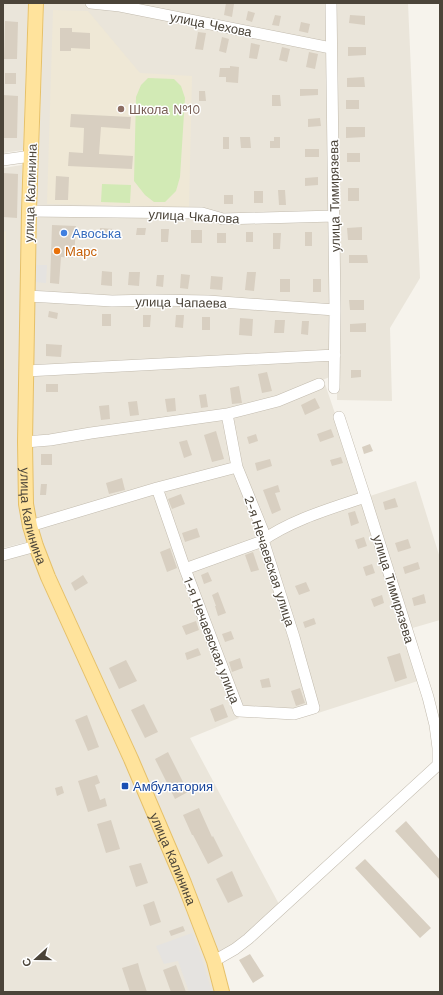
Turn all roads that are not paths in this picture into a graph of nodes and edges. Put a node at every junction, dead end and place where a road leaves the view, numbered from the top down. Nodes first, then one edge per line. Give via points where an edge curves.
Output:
1 (36, 3) edge
2 (91, 3) edge
3 (331, 3) edge
4 (331, 48) junction
5 (31, 156) junction
6 (3, 160) edge
7 (29, 211) junction
8 (334, 216) junction
9 (27, 296) junction
10 (335, 310) junction
11 (335, 355) junction
12 (26, 371) junction
13 (319, 384) dead end
14 (334, 388) dead end
15 (226, 414) junction
16 (339, 417) dead end
17 (25, 442) junction
18 (237, 467) junction
19 (157, 488) junction
20 (365, 497) junction
21 (30, 526) junction
22 (264, 540) junction
23 (36, 546) junction
24 (3, 554) edge
25 (185, 569) junction
26 (240, 711) joint
27 (439, 763) edge
28 (214, 960) junction
29 (222, 992) edge

1 - 5 main road, улица Калинина
2 - 4 street, улица Чехова via 120,6
3 - 4 street, улица Тимирязева
4 - 8 street, улица Тимирязева
5 - 6 street
5 - 7 main road, улица Калинина
7 - 8 street, улица Чкалова via 202,213 223,219
7 - 9 main road, улица Калинина
8 - 10 street, улица Тимирязева
9 - 10 street, улица Чапаева via 112,301 208,301
9 - 12 main road, улица Калинина
10 - 11 street, улица Тимирязева
11 - 12 street
11 - 14 street, улица Тимирязева
12 - 17 main road, улица Калинина
13 - 15 street via 278,401
15 - 17 street
15 - 18 street, 2-я Нечаевская улица
16 - 20 street, улица Тимирязева
17 - 21 main road, улица Калинина via 26,504
18 - 19 street
18 - 22 street, 2-я Нечаевская улица via 263,531
19 - 21 street
19 - 25 street, 1-я Нечаевская улица
20 - 22 street, 1-я Нечаевская улица via 294,523 267,536
20 - 27 street, улица Тимирязева via 428,697 435,725
21 - 23 main road, улица Калинина
22 - 25 street, 1-я Нечаевская улица
22 - 26 street, 2-я Нечаевская улица via 314,708 294,714
23 - 24 street
23 - 28 main road, улица Калинина via 131,759
25 - 26 street, 1-я Нечаевская улица
27 - 28 street via 248,939
28 - 29 main road, улица Калинина

